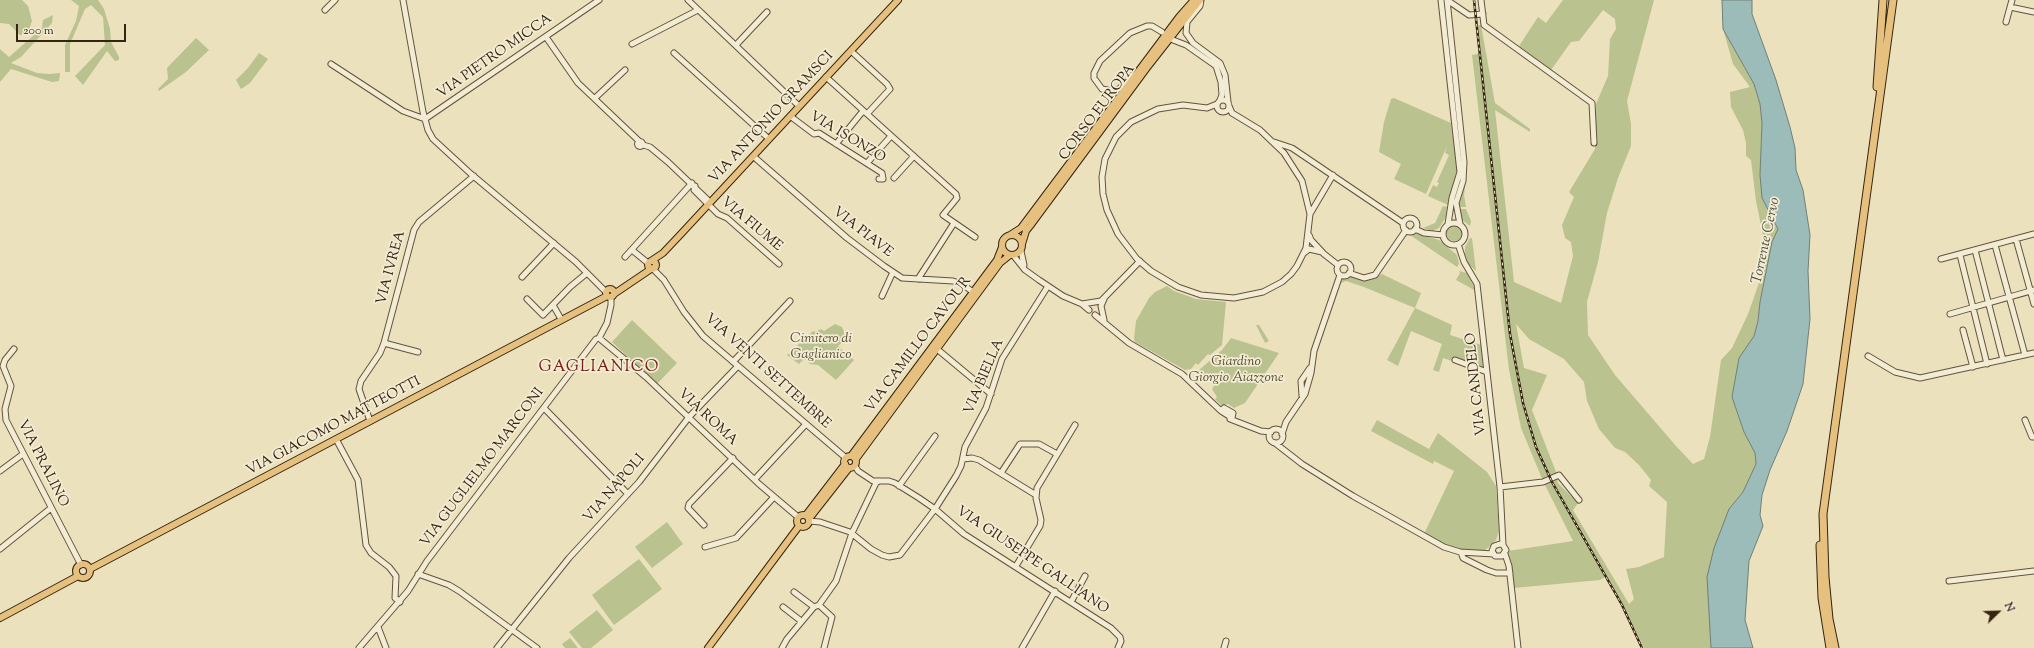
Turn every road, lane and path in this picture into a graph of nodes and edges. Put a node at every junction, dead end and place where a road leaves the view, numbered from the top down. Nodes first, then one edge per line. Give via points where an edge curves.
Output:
1 (335, 0) edge
2 (402, 0) edge
3 (598, 0) edge
4 (688, 0) edge
5 (1194, 0) edge
6 (1201, 0) edge
7 (1441, 0) edge
8 (1447, 0) edge
9 (1481, 0) edge
10 (1883, 0) edge
11 (1889, 0) edge
12 (1893, 0) edge
13 (2012, 0) edge
14 (895, 1) edge
15 (2010, 7) junction
16 (324, 10) dead end
17 (698, 10) junction
18 (767, 12) dead end
19 (2034, 12) edge
20 (1483, 14) junction
21 (2006, 22) dead end
22 (1162, 32) dead end
23 (546, 37) junction
24 (1173, 40) dead end
25 (632, 44) dead end
26 (736, 45) junction
27 (851, 51) junction
28 (674, 53) dead end
29 (331, 64) dead end
30 (1142, 67) junction
31 (625, 70) dead end
32 (826, 77) junction
33 (1877, 87) junction
34 (595, 98) junction
35 (1218, 102) junction
36 (1228, 104) junction
37 (799, 106) junction
38 (865, 112) junction
39 (790, 116) junction
40 (425, 119) junction
41 (892, 136) junction
42 (769, 140) junction
43 (1273, 141) junction
44 (1594, 143) dead end
45 (836, 144) junction
46 (753, 156) junction
47 (914, 156) junction
48 (868, 163) junction
49 (1333, 175) junction
50 (474, 176) junction
51 (879, 178) dead end
52 (894, 178) dead end
53 (694, 184) junction
54 (709, 203) junction
55 (1310, 214) junction
56 (954, 223) junction
57 (1403, 223) junction
58 (1448, 224) junction
59 (1460, 224) junction
60 (1415, 229) junction
61 (1406, 230) junction
62 (1308, 234) junction
63 (2034, 234) edge
64 (1010, 235) junction
65 (1443, 235) junction
66 (975, 236) dead end
67 (2016, 239) junction
68 (554, 243) junction
69 (1458, 244) junction
70 (1996, 245) junction
71 (1002, 247) junction
72 (1022, 248) junction
73 (632, 250) junction
74 (1975, 250) junction
75 (1303, 254) junction
76 (1324, 254) junction
77 (1960, 254) junction
78 (1010, 256) junction
79 (626, 257) dead end
80 (1941, 259) dead end
81 (1140, 261) junction
82 (779, 264) dead end
83 (652, 265) junction
84 (1338, 265) junction
85 (1024, 268) junction
86 (893, 272) junction
87 (1350, 272) junction
88 (587, 273) junction
89 (1340, 275) junction
90 (522, 277) dead end
91 (918, 279) junction
92 (1048, 286) junction
93 (2032, 291) edge
94 (973, 292) junction
95 (609, 293) junction
96 (882, 296) dead end
97 (2009, 297) junction
98 (527, 299) dead end
99 (790, 301) dead end
100 (1988, 303) junction
101 (1082, 304) junction
102 (1091, 304) junction
103 (2034, 304) edge
104 (553, 306) junction
105 (1100, 306) junction
106 (1973, 307) junction
107 (1089, 310) junction
108 (1950, 314) dead end
109 (1095, 315) junction
110 (561, 320) junction
111 (1105, 323) junction
112 (1964, 330) dead end
113 (599, 338) junction
114 (384, 344) junction
115 (14, 349) dead end
116 (937, 349) junction
117 (418, 352) dead end
118 (2034, 353) edge
119 (2025, 355) junction
120 (1868, 356) dead end
121 (1455, 360) dead end
122 (2003, 360) junction
123 (733, 362) junction
124 (1987, 364) junction
125 (738, 366) junction
126 (1973, 367) junction
127 (1487, 372) junction
128 (991, 394) junction
129 (544, 408) junction
130 (689, 417) junction
131 (2025, 420) dead end
132 (370, 421) junction
133 (1286, 422) junction
134 (806, 424) junction
135 (1075, 425) dead end
136 (1277, 430) junction
137 (1261, 431) junction
138 (1271, 432) junction
139 (935, 436) dead end
140 (1282, 436) junction
141 (2034, 436) edge
142 (336, 439) junction
143 (1270, 439) junction
144 (1275, 443) junction
145 (23, 454) junction
146 (1057, 454) junction
147 (1290, 456) junction
148 (732, 458) junction
149 (963, 460) junction
150 (850, 462) junction
151 (0, 471) edge
152 (1001, 473) junction
153 (755, 479) junction
154 (879, 481) junction
155 (899, 486) junction
156 (1500, 487) junction
157 (628, 494) junction
158 (1036, 495) junction
159 (774, 497) junction
160 (1579, 500) dead end
161 (51, 508) junction
162 (935, 509) junction
163 (798, 517) junction
164 (808, 519) junction
165 (704, 525) dead end
166 (799, 526) junction
167 (852, 533) junction
168 (1498, 545) junction
169 (705, 547) dead end
170 (0, 549) edge
171 (1482, 553) junction
172 (1505, 554) junction
173 (1461, 555) junction
174 (1496, 556) junction
175 (81, 565) junction
176 (1016, 566) junction
177 (90, 569) junction
178 (2034, 571) edge
179 (1510, 573) junction
180 (418, 574) junction
181 (78, 576) junction
182 (1085, 576) dead end
183 (1949, 581) dead end
184 (1055, 591) junction
185 (794, 592) dead end
186 (400, 602) junction
187 (1071, 602) junction
188 (816, 606) junction
189 (783, 607) dead end
190 (0, 618) edge
191 (800, 621) junction
192 (378, 627) junction
193 (512, 630) junction
194 (1226, 641) dead end
195 (359, 648) edge
196 (386, 648) edge
197 (497, 648) edge
198 (535, 648) edge
199 (708, 648) edge
200 (782, 648) edge
201 (824, 648) edge
202 (1022, 648) edge
203 (1118, 648) edge
204 (1224, 648) edge
205 (1518, 648) edge
206 (1830, 648) edge
207 (1835, 648) edge

1 - 16 street
2 - 40 street
3 - 23 street, VIA PIETRO MICCA
4 - 17 street
5 - 30 main road, CORSO EUROPA
6 - 36 street via 1200,6 1187,22 1186,33 1192,43 1220,63 1225,74
6 - 72 main road, CORSO EUROPA via 1174,32 1030,226 1024,236
7 - 58 street via 1460,172
8 - 20 street via 1469,15
8 - 59 street via 1464,162 1463,181 1456,203
9 - 20 street
10 - 33 highway
11 - 33 highway
12 - 207 highway via 1824,514 1825,577 1829,620
13 - 15 street
14 - 27 main road, VIA ANTONIO GRAMSCI
15 - 19 street
15 - 21 street
17 - 25 street
17 - 26 street
18 - 26 street
20 - 44 street via 1484,25 1589,100 1593,107
22 - 30 street via 1147,26 1130,33 1100,61 1094,78 1102,89 1112,91 1119,89
23 - 34 street, VIA FIUME via 578,83
23 - 40 street, VIA PIETRO MICCA
24 - 35 street via 1186,45 1216,66 1222,95
26 - 37 street
27 - 32 main road, VIA ANTONIO GRAMSCI
27 - 38 street via 887,84 890,90
28 - 42 street
29 - 40 street via 403,112
30 - 64 main road, CORSO EUROPA via 1021,228
31 - 34 street
32 - 37 main road, VIA ANTONIO GRAMSCI
32 - 38 street
33 - 206 highway via 1820,515 1820,578
34 - 53 street, VIA FIUME via 641,143 650,147
35 - 36 street via 1223,100
35 - 36 street via 1217,108 1222,112 1228,110
35 - 81 street via 1207,108 1189,105 1170,107 1143,115 1125,127 1108,152 1102,177 1107,210 1118,234
36 - 43 street via 1232,113
37 - 39 main road, VIA ANTONIO GRAMSCI
38 - 41 street
38 - 45 street
39 - 42 main road, VIA ANTONIO GRAMSCI
39 - 45 street, VIA ISONZO via 814,134 819,133
40 - 50 street via 434,139
41 - 47 street
41 - 48 street
42 - 46 main road, VIA ANTONIO GRAMSCI
43 - 49 street via 1292,148
43 - 55 street via 1288,157 1302,181
45 - 48 street, VIA ISONZO
46 - 54 main road, VIA ANTONIO GRAMSCI
46 - 86 street, VIA PIAVE via 859,248
47 - 52 street
47 - 56 street via 957,196 943,214
48 - 51 street, VIA ISONZO via 884,175 884,179
49 - 55 street
49 - 57 street
50 - 68 street
50 - 114 street, VIA IVREA via 419,222 414,230
53 - 54 street, VIA FIUME
53 - 73 street
54 - 82 street, VIA FIUME via 718,214 727,218
54 - 83 main road, VIA ANTONIO GRAMSCI
55 - 62 street
56 - 66 street
56 - 91 street
57 - 60 street via 1406,219 1412,219 1416,222
57 - 61 street
58 - 59 street
58 - 65 street
59 - 69 street via 1466,233 1464,240
60 - 61 street
60 - 65 street via 1424,233
61 - 87 street via 1376,275 1364,278
62 - 75 street
62 - 76 street
63 - 67 street
64 - 71 main road via 1005,238
64 - 72 main road via 1017,236
65 - 69 street via 1448,243
67 - 70 street
67 - 93 street
68 - 88 street
68 - 90 street
69 - 127 street, VIA CANDELO via 1464,262 1477,284
70 - 74 street
70 - 97 street
71 - 78 main road
71 - 94 main road, VIA CAMILLO CAVOUR via 999,256
72 - 78 main road
72 - 85 street
73 - 79 street
73 - 83 street, VIA VENTI SETTEMBRE
74 - 77 street
74 - 100 street
75 - 76 street via 1309,250 1318,250
75 - 81 street via 1297,266 1282,282 1263,292 1234,298 1210,297 1186,290 1157,275
76 - 84 street
77 - 80 street
77 - 106 street
78 - 85 street
78 - 116 main road, VIA CAMILLO CAVOUR
81 - 105 street
83 - 95 main road, VIA ANTONIO GRAMSCI
83 - 123 street, VIA VENTI SETTEMBRE via 700,333
84 - 87 street via 1346,263
84 - 89 street via 1337,272
85 - 92 street
86 - 91 street, VIA PIAVE via 902,278
86 - 96 street
87 - 89 street
88 - 95 street
88 - 104 street
89 - 133 street via 1323,322 1307,386 1302,399
91 - 94 street, VIA PIAVE via 954,282
92 - 101 street
92 - 128 street, VIA BIELLA via 1002,359
93 - 97 street
93 - 103 street
94 - 150 main road, VIA CAMILLO CAVOUR
95 - 110 main road, VIA GIACOMO MATTEOTTI
95 - 113 street, VIA GUGLIELMO MARCONI via 607,323
97 - 100 street
97 - 119 street
98 - 104 street via 543,315
99 - 123 street
100 - 106 street
100 - 122 street
101 - 102 street
101 - 107 street
102 - 105 street
102 - 107 street
104 - 110 street
105 - 109 street
105 - 111 street
106 - 108 street
106 - 124 street
107 - 109 street
109 - 111 street
110 - 132 main road, VIA GIACOMO MATTEOTTI
111 - 137 street via 1129,343 1182,374 1223,410 1229,409 1232,417 1240,423
112 - 126 street
113 - 129 street, VIA GUGLIELMO MARCONI
113 - 130 street, VIA ROMA
114 - 117 street
114 - 132 street, VIA IVREA via 361,381 359,389
115 - 145 street, VIA PRALINO via 3,366 11,386 5,414
116 - 128 street
116 - 150 main road, VIA CAMILLO CAVOUR
118 - 119 street
119 - 122 street
120 - 126 street via 1896,372 1920,378
121 - 127 street
122 - 124 street
123 - 125 street, VIA VENTI SETTEMBRE
124 - 126 street
125 - 130 street, VIA NAPOLI
125 - 134 street, VIA VENTI SETTEMBRE
127 - 156 street, VIA CANDELO
128 - 149 street, VIA BIELLA via 965,447
129 - 157 street
129 - 180 street, VIA GUGLIELMO MARCONI
130 - 148 street, VIA ROMA
130 - 157 street, VIA NAPOLI
131 - 141 street via 2032,437
132 - 142 main road, VIA GIACOMO MATTEOTTI
133 - 136 street
133 - 140 street
134 - 150 street, VIA VENTI SETTEMBRE
134 - 153 street
135 - 146 street
136 - 138 street
136 - 140 street
137 - 138 street
137 - 143 street
138 - 143 street
139 - 155 street
140 - 144 street via 1279,442
140 - 147 street
142 - 177 main road, VIA GIACOMO MATTEOTTI
142 - 186 street via 358,480 366,545 396,576 395,598
143 - 144 street
144 - 147 street
145 - 151 street
145 - 161 street, VIA PRALINO
146 - 152 street via 1040,444 1020,444
146 - 158 street via 1037,488
147 - 173 street via 1353,496
148 - 153 street, VIA ROMA
148 - 165 street via 689,504 688,508
149 - 152 street via 972,458
149 - 162 street, VIA BIELLA
150 - 154 street, VIA GIUSEPPE GALLIANO via 873,481
150 - 164 main road, VIA CAMILLO CAVOUR
152 - 158 street
153 - 159 street, VIA ROMA
154 - 155 street, VIA GIUSEPPE GALLIANO via 889,481
154 - 167 street
155 - 162 street, VIA GIUSEPPE GALLIANO
156 - 160 street via 1542,482 1559,475
156 - 168 street, VIA CANDELO via 1502,525
157 - 193 street, VIA NAPOLI via 569,558
158 - 176 street via 1040,526
159 - 163 street, VIA ROMA
159 - 169 street via 736,538
161 - 170 street
161 - 175 street, VIA PRALINO
162 - 167 street, VIA BIELLA via 903,552 896,557 876,552
162 - 176 street, VIA GIUSEPPE GALLIANO via 964,534
163 - 164 main road
163 - 166 main road
164 - 166 main road, VIA CAMILLO CAVOUR via 805,527
164 - 167 street
166 - 199 main road, VIA CAMILLO CAVOUR
167 - 188 street via 839,575
168 - 171 street
168 - 172 street via 1505,548
168 - 174 street
171 - 173 street
171 - 174 street
172 - 174 street
172 - 179 street
173 - 179 street via 1487,570
174 - 179 street via 1505,562
175 - 177 main road
175 - 181 main road via 77,571
176 - 184 street, VIA GIUSEPPE GALLIANO
177 - 181 main road via 87,577
178 - 183 street
179 - 205 street
180 - 186 street, VIA GUGLIELMO MARCONI
180 - 193 street via 449,585
181 - 190 main road
182 - 187 street
184 - 187 street, VIA GIUSEPPE GALLIANO
184 - 202 street
185 - 188 street
186 - 192 street, VIA GUGLIELMO MARCONI
187 - 203 street, VIA GIUSEPPE GALLIANO via 1117,633 1121,641
188 - 191 street
188 - 201 street via 832,618
189 - 191 street
191 - 200 street
192 - 195 street, VIA GUGLIELMO MARCONI
192 - 196 street
193 - 197 street, VIA NAPOLI
193 - 198 street
194 - 204 street

